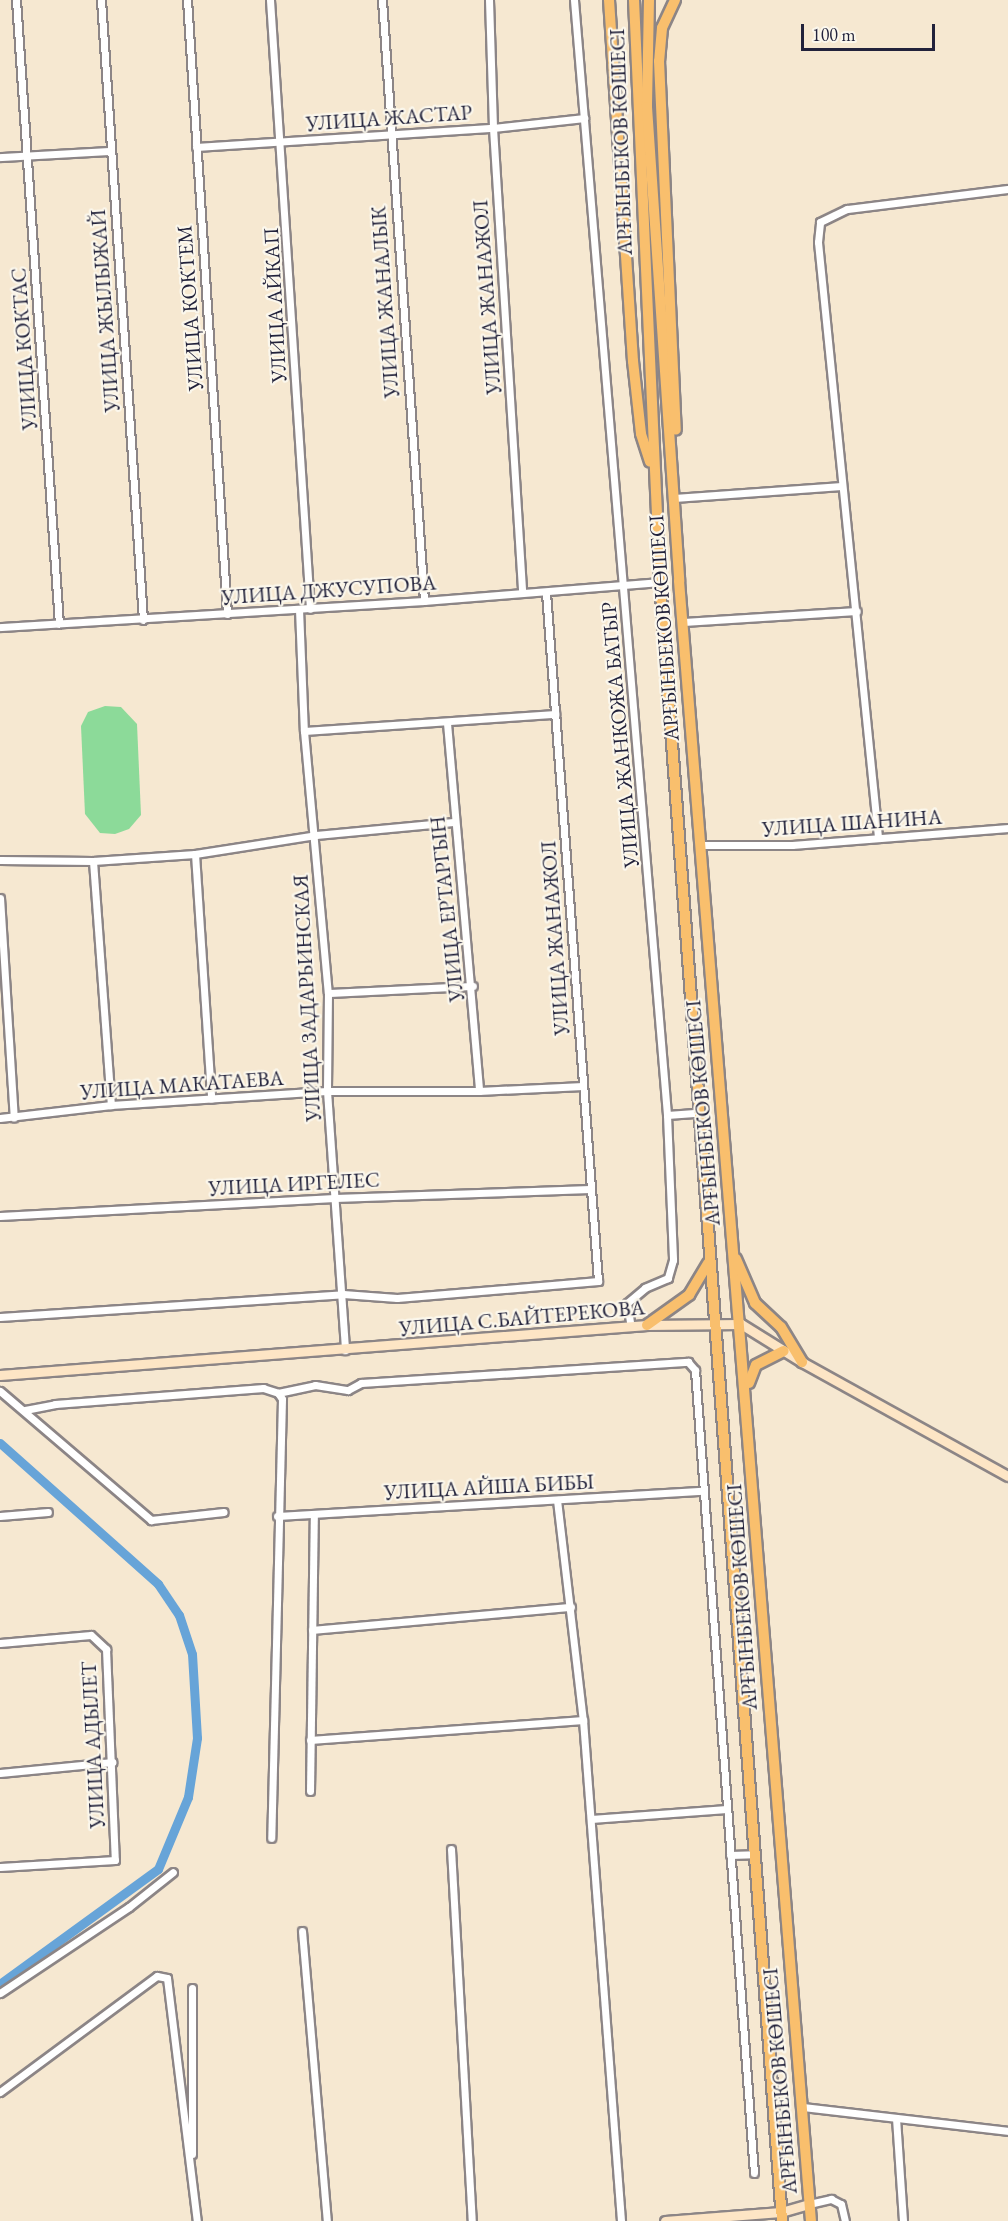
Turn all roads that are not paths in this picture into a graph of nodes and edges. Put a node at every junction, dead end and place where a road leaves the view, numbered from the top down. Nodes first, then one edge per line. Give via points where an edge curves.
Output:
1 (16, 0) edge
2 (101, 0) edge
3 (187, 0) edge
4 (270, 0) edge
5 (382, 0) edge
6 (489, 0) edge
7 (574, 0) edge
8 (609, 0) edge
9 (634, 0) edge
10 (650, 0) edge
11 (675, 0) edge
12 (584, 117) junction
13 (494, 128) junction
14 (390, 135) junction
15 (282, 142) junction
16 (195, 147) junction
17 (110, 151) junction
18 (28, 156) junction
19 (0, 157) edge
20 (1008, 189) edge
21 (672, 472) junction
22 (654, 477) junction
23 (842, 486) junction
24 (674, 498) junction
25 (660, 582) junction
26 (625, 583) junction
27 (522, 591) junction
28 (546, 592) junction
29 (424, 601) junction
30 (299, 609) junction
31 (310, 609) junction
32 (857, 611) junction
33 (227, 614) junction
34 (143, 620) junction
35 (683, 622) junction
36 (59, 624) junction
37 (0, 627) edge
38 (555, 714) junction
39 (447, 723) junction
40 (304, 731) junction
41 (453, 822) junction
42 (1008, 828) edge
43 (316, 836) junction
44 (878, 837) junction
45 (699, 845) junction
46 (195, 854) junction
47 (0, 860) edge
48 (93, 861) junction
49 (0, 898) edge
50 (472, 986) junction
51 (328, 993) junction
52 (583, 1086) junction
53 (327, 1091) junction
54 (479, 1091) junction
55 (211, 1098) junction
56 (111, 1104) junction
57 (698, 1113) junction
58 (667, 1115) junction
59 (0, 1118) edge
60 (14, 1118) junction
61 (590, 1189) junction
62 (335, 1197) junction
63 (0, 1216) edge
64 (735, 1257) junction
65 (709, 1260) junction
66 (343, 1294) junction
67 (0, 1317) edge
68 (714, 1324) junction
69 (741, 1324) junction
70 (648, 1325) junction
71 (631, 1327) junction
72 (345, 1350) junction
73 (784, 1351) junction
74 (802, 1362) junction
75 (0, 1374) edge
76 (0, 1391) edge
77 (746, 1392) junction
78 (278, 1393) junction
79 (25, 1410) junction
80 (1008, 1476) edge
81 (703, 1491) junction
82 (557, 1500) junction
83 (48, 1512) dead end
84 (224, 1512) dead end
85 (314, 1514) junction
86 (0, 1516) edge
87 (277, 1516) junction
88 (571, 1607) junction
89 (312, 1630) junction
90 (0, 1644) edge
91 (583, 1720) junction
92 (310, 1740) junction
93 (112, 1762) junction
94 (0, 1773) edge
95 (310, 1791) dead end
96 (727, 1809) junction
97 (591, 1819) junction
98 (271, 1838) dead end
99 (451, 1849) dead end
100 (754, 1854) junction
101 (730, 1855) junction
102 (0, 1867) edge
103 (172, 1872) dead end
104 (302, 1931) dead end
105 (192, 1988) dead end
106 (0, 1993) edge
107 (0, 2092) edge
108 (802, 2107) junction
109 (896, 2118) junction
110 (1008, 2131) edge
111 (754, 2173) dead end
112 (191, 2175) junction
113 (809, 2204) junction
114 (782, 2217) edge
115 (197, 2221) edge
116 (327, 2221) edge
117 (472, 2221) edge
118 (621, 2221) edge
119 (665, 2221) edge
120 (811, 2221) edge
121 (845, 2221) edge
122 (903, 2221) edge

1 - 18 street, УЛИЦА КОКТАС
2 - 17 street, УЛИЦА ЖЫЛЫЖАЙ
3 - 16 street, УЛИЦА КОКТЕМ
4 - 15 street, УЛИЦА АЙКАП
5 - 14 street, УЛИЦА ЖАНАЛЫК
6 - 13 street, УЛИЦА ЖАНАЖОЛ
7 - 12 street, УЛИЦА ЖАНКОЖА БАТЫР
8 - 22 main road via 633,362 641,434
9 - 22 main road, АРҒЫНБЕКОВ КӨШЕСІ
10 - 21 main road, АРҒЫНБЕКОВ КӨШЕСІ via 647,107
11 - 21 main road via 662,28 659,61 676,389
12 - 13 street, УЛИЦА ЖАСТАР
12 - 26 street, УЛИЦА ЖАНКОЖА БАТЫР
13 - 14 street, УЛИЦА ЖАСТАР
13 - 27 street, УЛИЦА ЖАНАЖОЛ
14 - 15 street, УЛИЦА ЖАСТАР
14 - 29 street, УЛИЦА ЖАНАЛЫК
15 - 16 street, УЛИЦА ЖАСТАР
15 - 31 street, УЛИЦА АЙКАП
16 - 33 street, УЛИЦА КОКТЕМ
17 - 18 street
17 - 34 street, УЛИЦА ЖЫЛЫЖАЙ
18 - 19 street
18 - 36 street, УЛИЦА КОКТАС
20 - 23 street via 847,209 820,222 818,242
21 - 24 main road, АРҒЫНБЕКОВ КӨШЕСІ
22 - 25 main road, АРҒЫНБЕКОВ КӨШЕСІ
23 - 24 street
23 - 32 street
24 - 35 main road, АРҒЫНБЕКОВ КӨШЕСІ
25 - 26 street, УЛИЦА ДЖУСУПОВА
25 - 57 main road, АРҒЫНБЕКОВ КӨШЕСІ
26 - 28 street, УЛИЦА ДЖУСУПОВА
26 - 58 street, УЛИЦА ЖАНКОЖА БАТЫР
27 - 28 street, УЛИЦА ДЖУСУПОВА
27 - 29 street, УЛИЦА ДЖУСУПОВА
28 - 38 street, УЛИЦА ЖАНАЖОЛ
29 - 31 street, УЛИЦА ДЖУСУПОВА
30 - 31 street, УЛИЦА ДЖУСУПОВА
30 - 33 street, УЛИЦА ДЖУСУПОВА
30 - 40 street, УЛИЦА ЗАДАРЬИНСКАЯ
32 - 35 street
32 - 44 street
33 - 34 street, УЛИЦА ДЖУСУПОВА
34 - 36 street, УЛИЦА ДЖУСУПОВА
35 - 45 main road, АРҒЫНБЕКОВ КӨШЕСІ
36 - 37 street, УЛИЦА ДЖУСУПОВА
38 - 39 street
38 - 52 street, УЛИЦА ЖАНАЖОЛ
39 - 40 street
39 - 41 street, УЛИЦА ЕРТАРГЫН
40 - 43 street, УЛИЦА ЗАДАРЬИНСКАЯ
41 - 43 street
41 - 50 street, УЛИЦА ЕРТАРГЫН
42 - 44 street, УЛИЦА ШАНИНА
43 - 46 street
43 - 51 street, УЛИЦА ЗАДАРЬИНСКАЯ
44 - 45 street, УЛИЦА ШАНИНА via 792,845
45 - 64 main road, АРҒЫНБЕКОВ КӨШЕСІ
46 - 48 street
46 - 55 street
47 - 48 street
48 - 56 street
49 - 60 street
50 - 51 street
50 - 54 street, УЛИЦА ЕРТАРГЫН
51 - 53 street, УЛИЦА ЗАДАРЬИНСКАЯ
52 - 54 street, УЛИЦА МАКАТАЕВА
52 - 61 street, УЛИЦА ЖАНАЖОЛ
53 - 54 street, УЛИЦА МАКАТАЕВА
53 - 55 street, УЛИЦА МАКАТАЕВА
53 - 62 street, УЛИЦА ЗАДАРЬИНСКАЯ
55 - 56 street, УЛИЦА МАКАТАЕВА
56 - 60 street, УЛИЦА МАКАТАЕВА
57 - 58 street
57 - 65 main road, АРҒЫНБЕКОВ КӨШЕСІ
58 - 71 street, УЛИЦА ЖАНКОЖА БАТЫР via 673,1260 668,1278 645,1288 627,1303
59 - 60 street, УЛИЦА МАКАТАЕВА
61 - 62 street, УЛИЦА ИРГЕЛЕС
61 - 66 street, УЛИЦА ЖАНАЖОЛ via 598,1281 397,1298
62 - 63 street, УЛИЦА ИРГЕЛЕС
62 - 66 street, УЛИЦА ЗАДАРЬИНСКАЯ
64 - 69 main road, АРҒЫНБЕКОВ КӨШЕСІ
64 - 74 main road via 756,1303 781,1328
65 - 68 main road, АРҒЫНБЕКОВ КӨШЕСІ
65 - 70 main road via 689,1295
66 - 67 street
66 - 72 street, УЛИЦА ЗАДАРЬИНСКАЯ
68 - 69 main road, УЛИЦА С.БАЙТЕРЕКОВА
68 - 70 main road, УЛИЦА С.БАЙТЕРЕКОВА
68 - 100 main road, АРҒЫНБЕКОВ КӨШЕСІ
69 - 73 main road
69 - 77 main road, АРҒЫНБЕКОВ КӨШЕСІ
70 - 71 main road, УЛИЦА С.БАЙТЕРЕКОВА
71 - 72 main road, УЛИЦА С.БАЙТЕРЕКОВА
72 - 75 main road, УЛИЦА С.БАЙТЕРЕКОВА
73 - 74 main road
73 - 77 main road via 756,1365
74 - 80 main road
76 - 79 street
77 - 108 main road, АРҒЫНБЕКОВ КӨШЕСІ
78 - 79 street via 263,1388 55,1404
78 - 81 street via 315,1385 348,1390 361,1383 688,1362 695,1370
78 - 87 street via 284,1411
79 - 84 street via 151,1521
81 - 82 street, УЛИЦА АЙША БИБЫ
81 - 96 street
82 - 85 street, УЛИЦА АЙША БИБЫ
82 - 88 street
83 - 86 street
85 - 87 street, УЛИЦА АЙША БИБЫ
85 - 89 street
87 - 98 street
88 - 89 street
88 - 91 street
89 - 92 street
90 - 93 street, УЛИЦА АДЫЛЕТ via 91,1635 106,1649
91 - 92 street
91 - 97 street
92 - 95 street
93 - 94 street
93 - 102 street, УЛИЦА АДЫЛЕТ via 115,1860
96 - 97 street
96 - 101 street
97 - 118 street
99 - 117 street
100 - 101 street
100 - 114 main road, АРҒЫНБЕКОВ КӨШЕСІ
101 - 111 street
103 - 106 street via 129,1907
104 - 116 street
105 - 112 street via 195,2097
107 - 112 street via 157,1976 169,1982
108 - 109 street
108 - 113 main road, АРҒЫНБЕКОВ КӨШЕСІ
109 - 110 street
109 - 122 street
112 - 115 street
113 - 114 main road
113 - 120 main road, АРҒЫНБЕКОВ КӨШЕСІ
113 - 121 street via 831,2199 841,2204
114 - 119 main road

